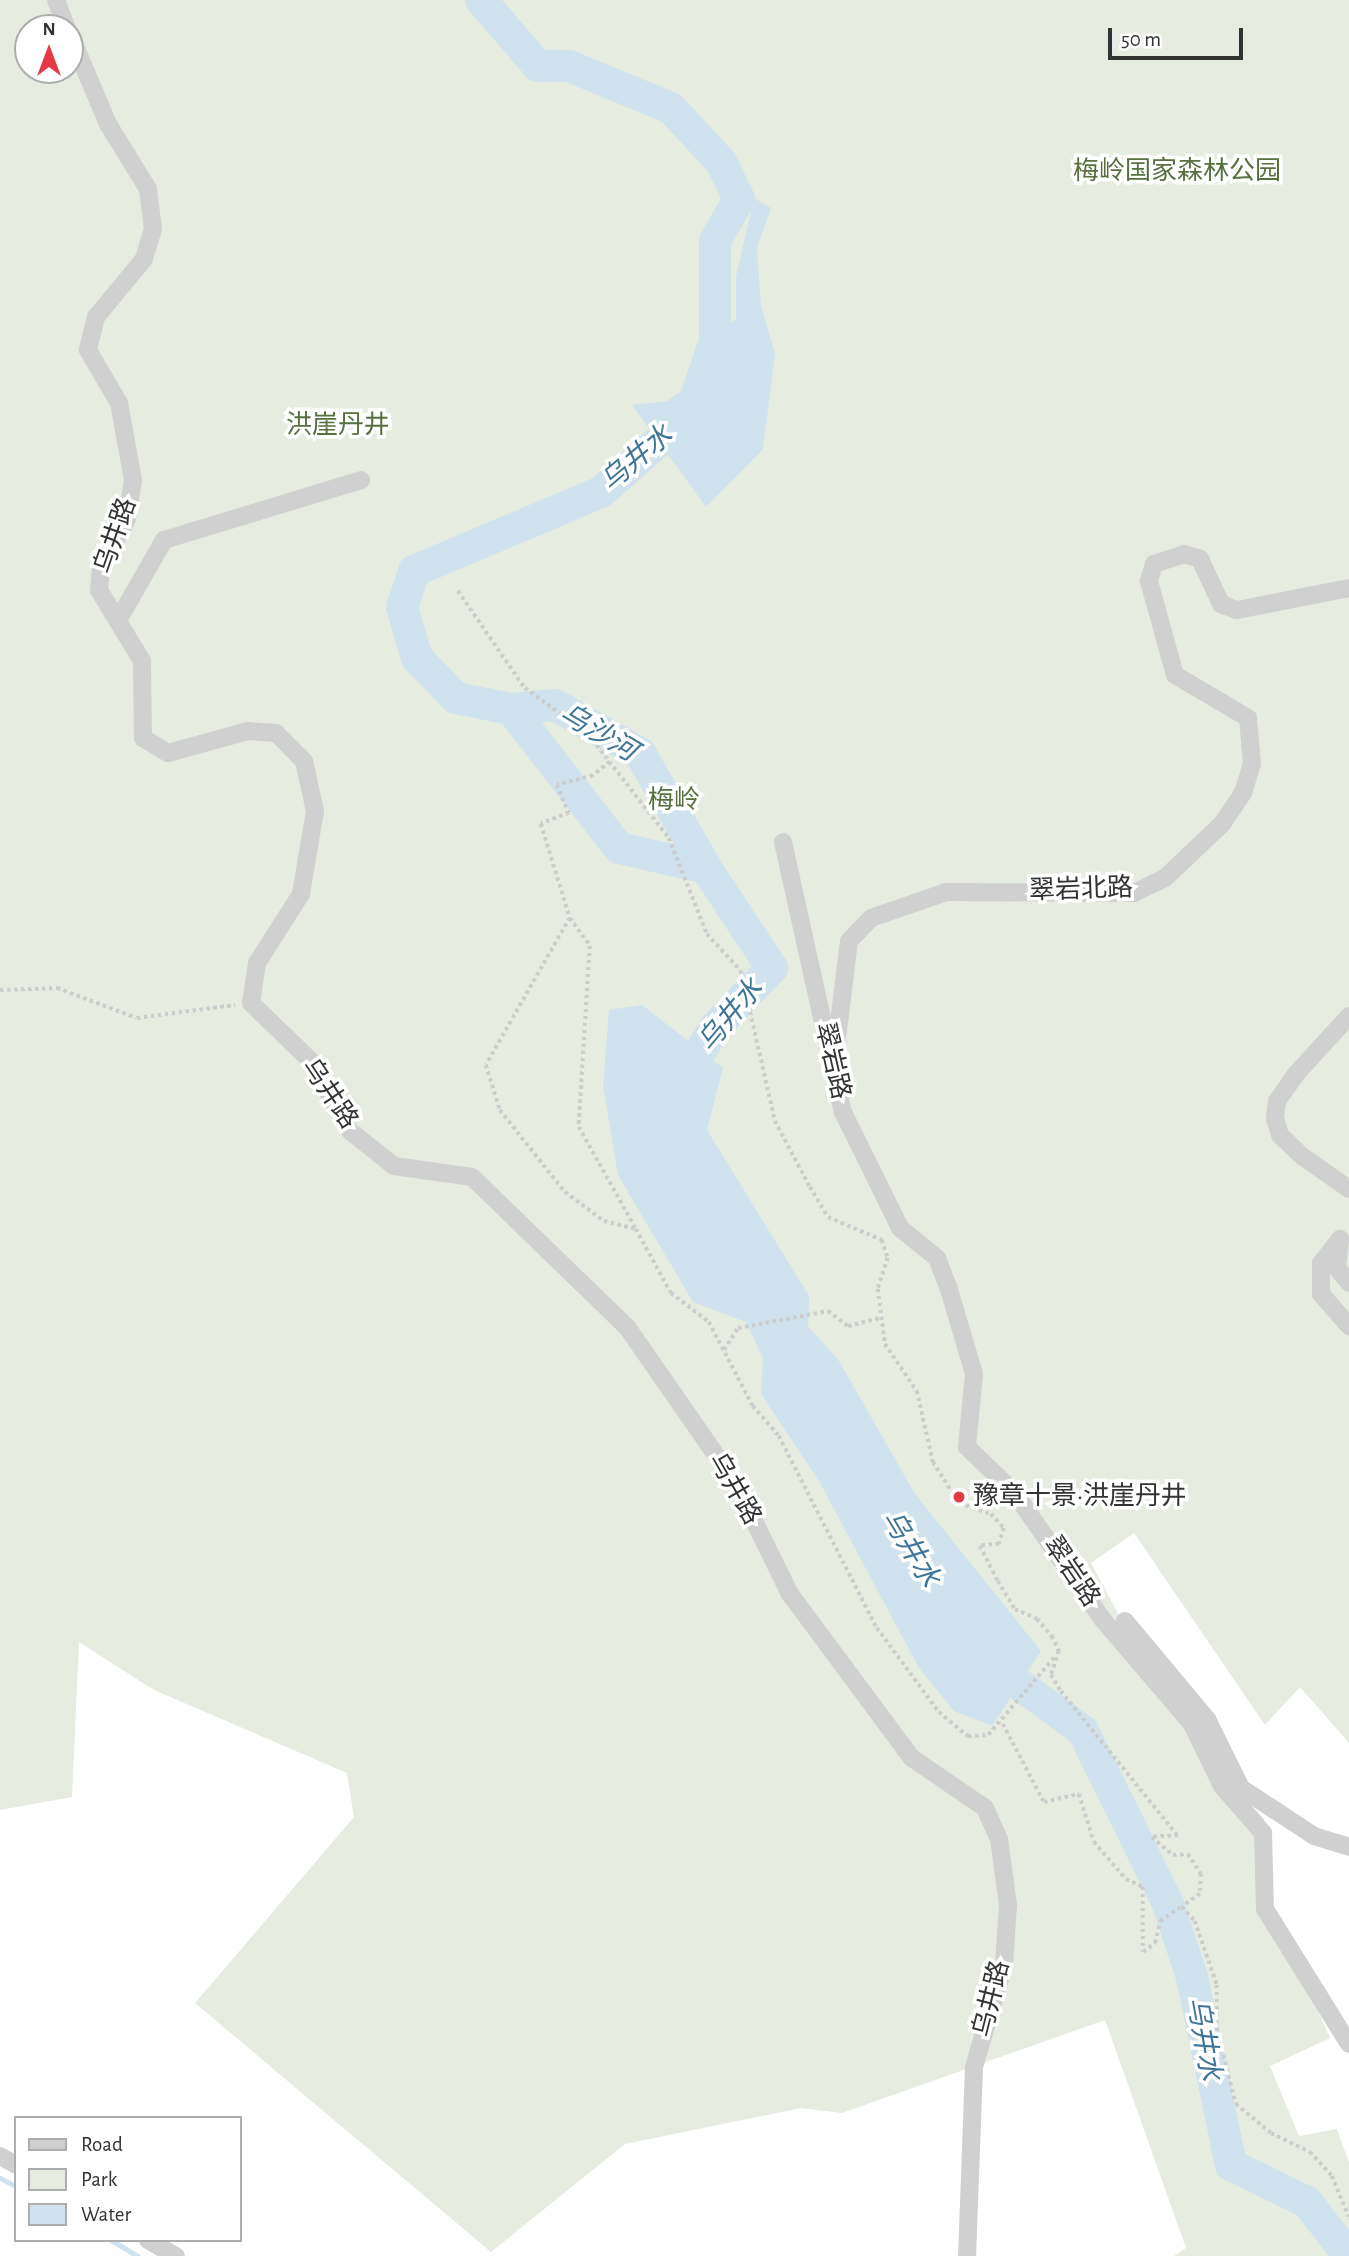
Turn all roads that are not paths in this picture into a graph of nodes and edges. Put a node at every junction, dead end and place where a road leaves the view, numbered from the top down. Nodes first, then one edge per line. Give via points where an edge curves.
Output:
1 (84, 67) edge
2 (362, 480) dead end
3 (1349, 588) edge
4 (120, 617) junction
5 (783, 842) dead end
6 (1349, 1016) edge
7 (833, 1069) junction
8 (1349, 1189) edge
9 (1344, 1236) edge
10 (1349, 1283) edge
11 (1349, 1326) edge
12 (1125, 1620) dead end
13 (1349, 1847) edge
14 (1349, 2044) edge
15 (152, 2242) edge
16 (176, 2256) edge
17 (967, 2256) edge

1 - 4 street, 乌井路 via 108,124 148,190 153,229 144,259 96,317 88,350 119,403 133,480 127,519 100,568 99,590
2 - 4 street via 164,540
3 - 7 street, 翠岩北路 via 1237,610 1221,604 1200,559 1184,554 1154,564 1149,581 1175,675 1248,718 1252,764 1243,793 1222,824 1165,878 1134,893 946,892 871,918 849,941
4 - 17 street, 乌井路 via 142,661 143,738 168,752 248,731 275,733 304,761 315,811 301,894 257,963 251,1003 310,1060 350,1131 394,1166 472,1177 627,1327 736,1483 790,1594 912,1759 985,1808 999,1839 1008,1905 1004,1965 974,2067
5 - 7 street, 翠岩路
6 - 8 street via 1296,1074 1277,1101 1275,1118 1280,1135
7 - 14 street, 翠岩路 via 843,1112 900,1228 937,1258 948,1286 974,1374 967,1447 1014,1492 1103,1620 1192,1724 1223,1786 1263,1833 1265,1909
9 - 10 street via 1337,1268
9 - 11 street via 1321,1263 1321,1294
12 - 13 street via 1207,1719 1241,1788 1314,1836
15 - 16 street

